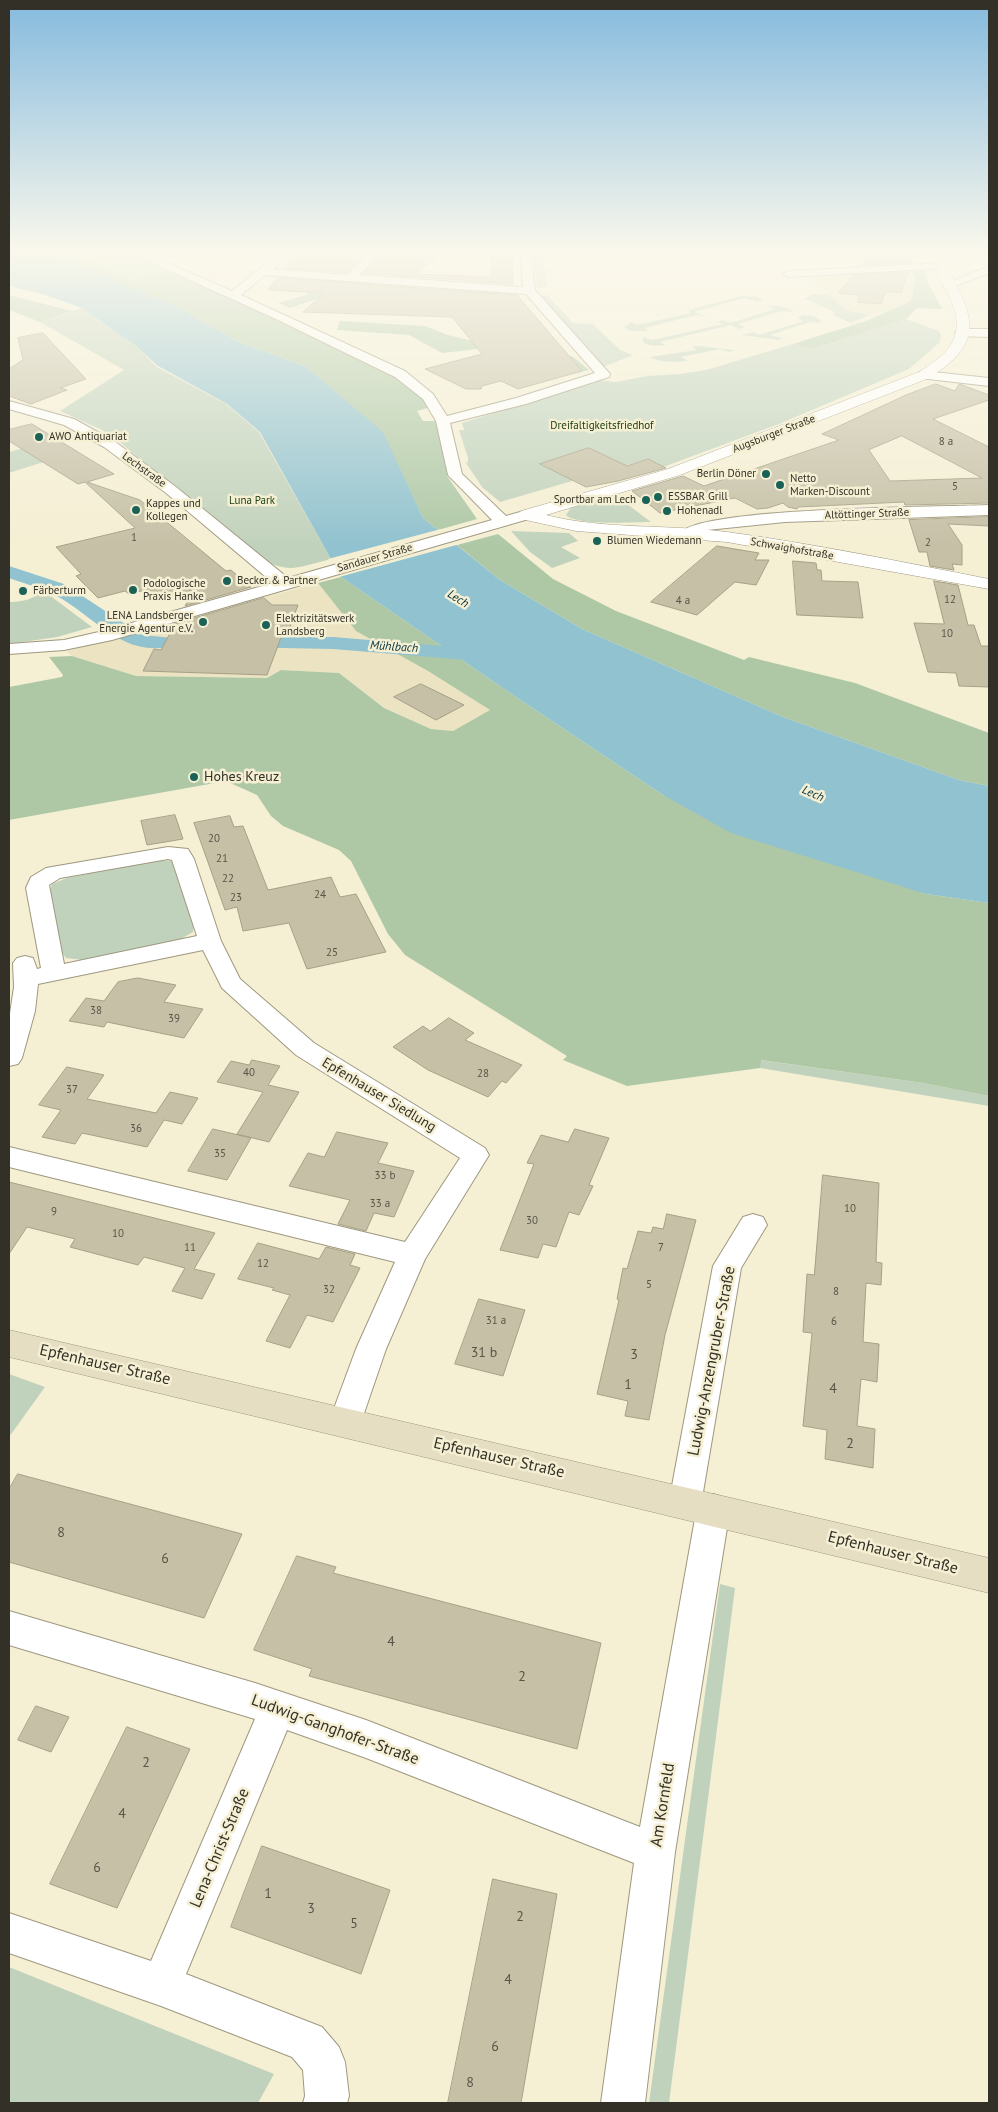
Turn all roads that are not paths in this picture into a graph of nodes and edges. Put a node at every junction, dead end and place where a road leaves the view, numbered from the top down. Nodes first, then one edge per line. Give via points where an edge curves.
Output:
1 (351, 350) edge
2 (580, 350) edge
3 (955, 350) edge
4 (924, 375) junction
5 (989, 382) edge
6 (9, 405) edge
7 (443, 421) junction
8 (575, 500) junction
9 (989, 510) edge
10 (527, 515) junction
11 (745, 520) junction
12 (503, 522) junction
13 (483, 527) joint
14 (593, 527) junction
15 (689, 533) junction
16 (727, 537) junction
17 (293, 582) junction
18 (989, 584) edge
19 (9, 649) edge
20 (210, 941) junction
21 (54, 973) junction
22 (9, 1058) edge
23 (9, 1157) edge
24 (753, 1226) dead end
25 (412, 1255) junction
26 (9, 1343) edge
27 (344, 1422) junction
28 (699, 1505) junction
29 (989, 1576) edge
30 (9, 1628) edge
31 (278, 1710) junction
32 (655, 1852) junction
33 (9, 1933) edge
34 (161, 1985) junction
35 (325, 2103) edge
36 (624, 2103) edge

1 - 7 street via 400,374 428,397
2 - 7 street via 604,374
3 - 4 street, Augsburger Straße via 947,360
4 - 5 street
4 - 8 street, Augsburger Straße via 674,472
6 - 17 street, Lechstraße via 68,422 109,444
7 - 12 street via 455,475
8 - 10 street, Augsburger Straße
8 - 14 street, Schwaighofstraße via 564,510 564,516
9 - 11 street, Altöttinger Straße
10 - 12 street, Augsburger Straße
10 - 14 street, Schwaighofstraße via 557,523
11 - 15 street, Altöttinger Straße via 704,526
11 - 16 street
12 - 13 street, Augsburger Straße
13 - 17 street, Sandauer Straße
14 - 15 street, Schwaighofstraße
15 - 16 street, Schwaighofstraße
16 - 18 street, Schwaighofstraße
17 - 19 street, Sandauer Straße via 106,636 64,645
20 - 21 street
20 - 21 street, Epfenhauser Siedlung via 180,854 168,853 54,873 39,882 37,888
20 - 25 street, Epfenhauser Siedlung via 230,983 305,1050 476,1155
21 - 22 street via 26,971 26,994
23 - 25 street
24 - 28 street, Ludwig-Anzengruber-Straße via 727,1266
25 - 27 street, Epfenhauser Siedlung via 371,1348
26 - 27 main road, Epfenhauser Straße
27 - 28 main road, Epfenhauser Straße
28 - 29 main road, Epfenhauser Straße
28 - 32 street, Am Kornfeld
30 - 31 street, Ludwig-Ganghofer-Straße
31 - 32 street, Ludwig-Ganghofer-Straße via 366,1739
31 - 34 street, Lena-Christ-Straße
32 - 36 street, Am Kornfeld
33 - 34 street
34 - 35 street via 307,2042 324,2062

